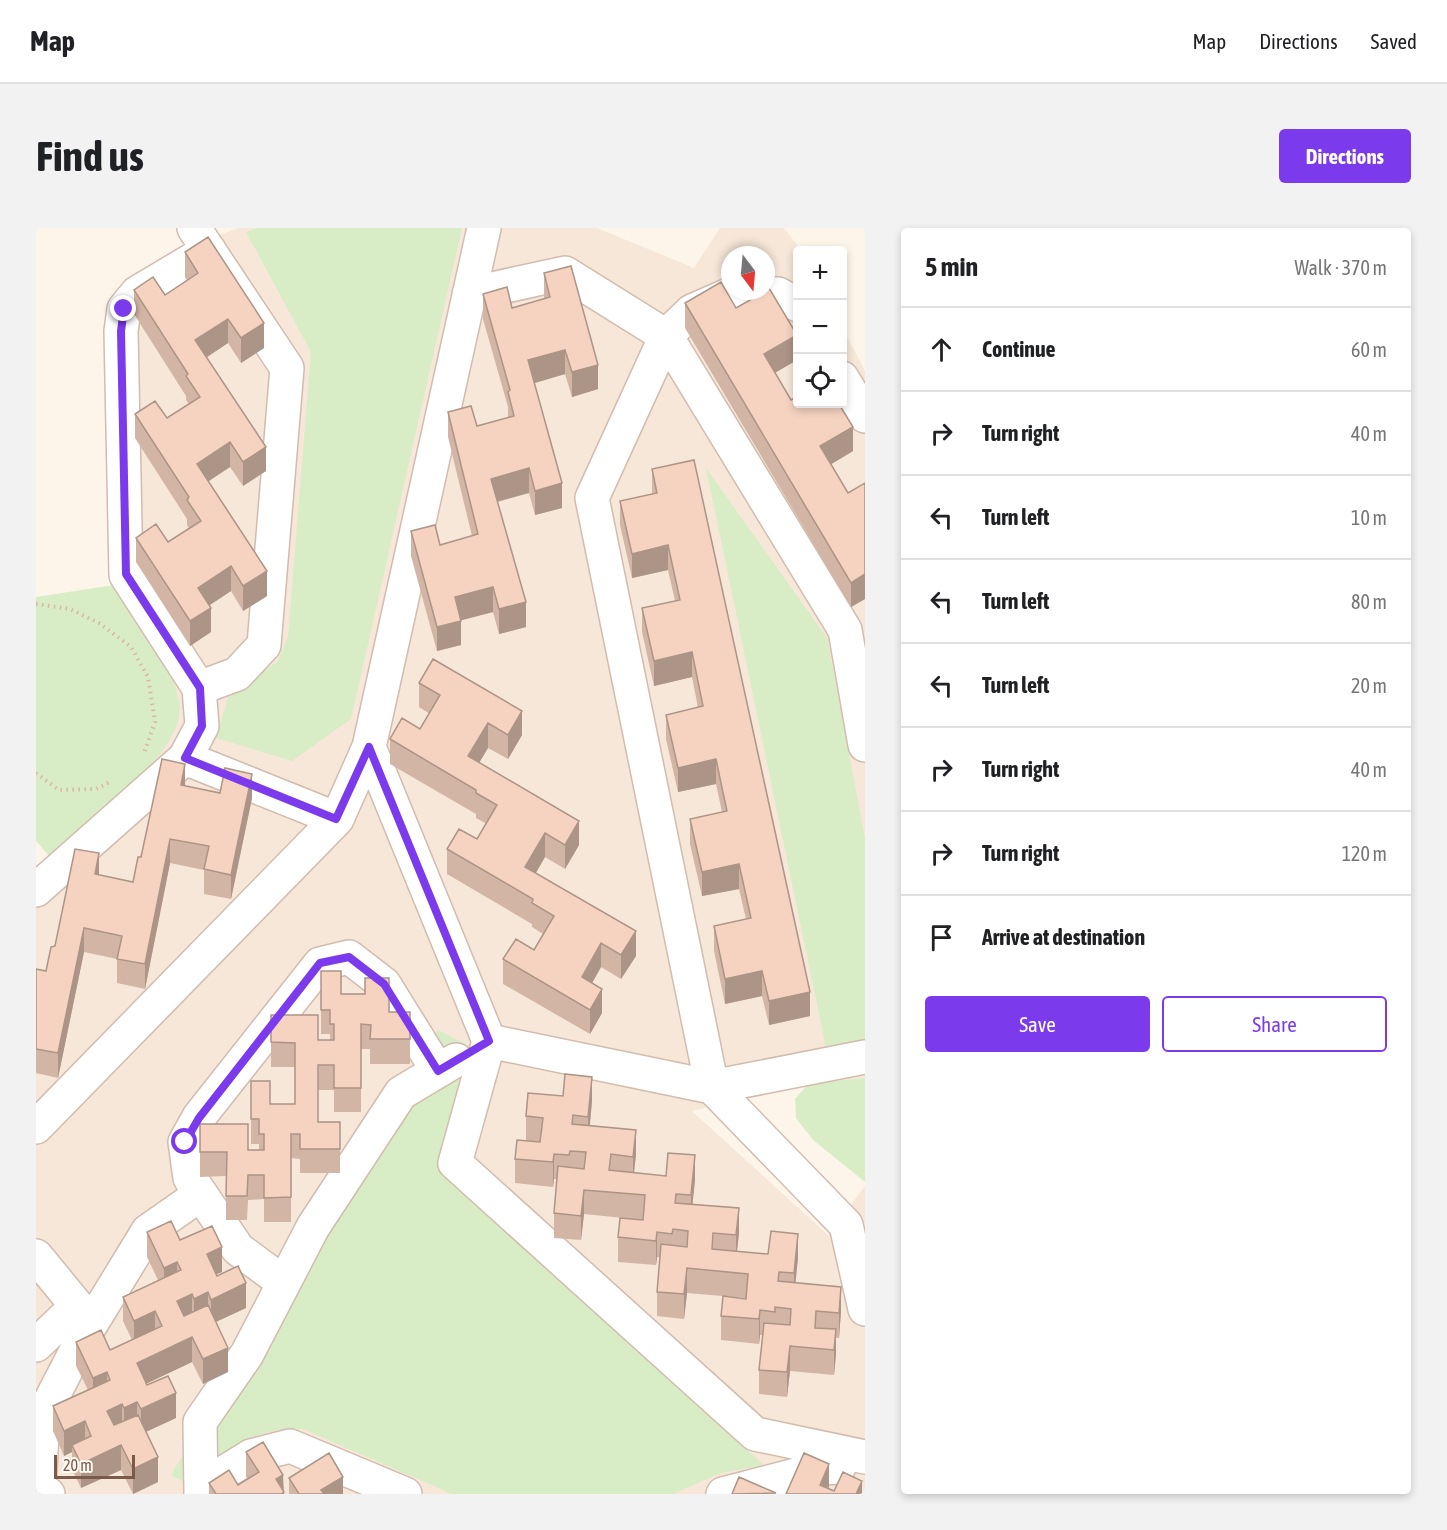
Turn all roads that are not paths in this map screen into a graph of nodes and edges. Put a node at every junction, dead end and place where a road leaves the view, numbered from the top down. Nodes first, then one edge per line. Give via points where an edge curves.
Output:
1 (484, 228) edge
2 (201, 239) edge
3 (469, 294) junction
4 (793, 302) edge
5 (666, 336) junction
6 (847, 385) edge
7 (865, 416) edge
8 (200, 688) junction
9 (865, 745) edge
10 (369, 747) junction
11 (185, 758) junction
12 (336, 819) junction
13 (36, 890) edge
14 (489, 1041) junction
15 (865, 1057) edge
16 (438, 1071) junction
17 (712, 1087) junction
18 (36, 1127) edge
19 (201, 1194) junction
20 (856, 1219) edge
21 (36, 1256) edge
22 (284, 1282) junction
23 (865, 1309) edge
24 (36, 1345) edge
25 (865, 1457) edge
26 (865, 1466) edge
27 (48, 1494) edge
28 (202, 1494) edge
29 (405, 1494) edge
30 (723, 1494) edge

1 - 3 street
2 - 8 street via 137,292 124,309 121,331 126,574
2 - 8 street via 287,368 264,645 237,674
3 - 5 street via 565,273
3 - 10 street
4 - 5 street via 778,294 733,293 692,311
5 - 9 street via 845,630
5 - 17 street via 592,498
6 - 7 street
8 - 11 street via 202,726
10 - 12 street
10 - 14 street
11 - 12 street
11 - 13 street
12 - 18 street
14 - 16 street
14 - 17 street
14 - 25 street via 455,1163 755,1434
15 - 17 street
16 - 19 street via 384,984 349,957 320,963 199,1118 185,1142 190,1178
16 - 22 street via 401,1093 313,1227
17 - 20 street
19 - 22 street via 238,1249
19 - 27 street via 148,1231 85,1334 43,1415 39,1488
20 - 23 street
21 - 24 street via 77,1306
22 - 28 street via 247,1354 200,1422
26 - 30 street via 823,1468
28 - 29 street via 217,1477 251,1456 290,1446

